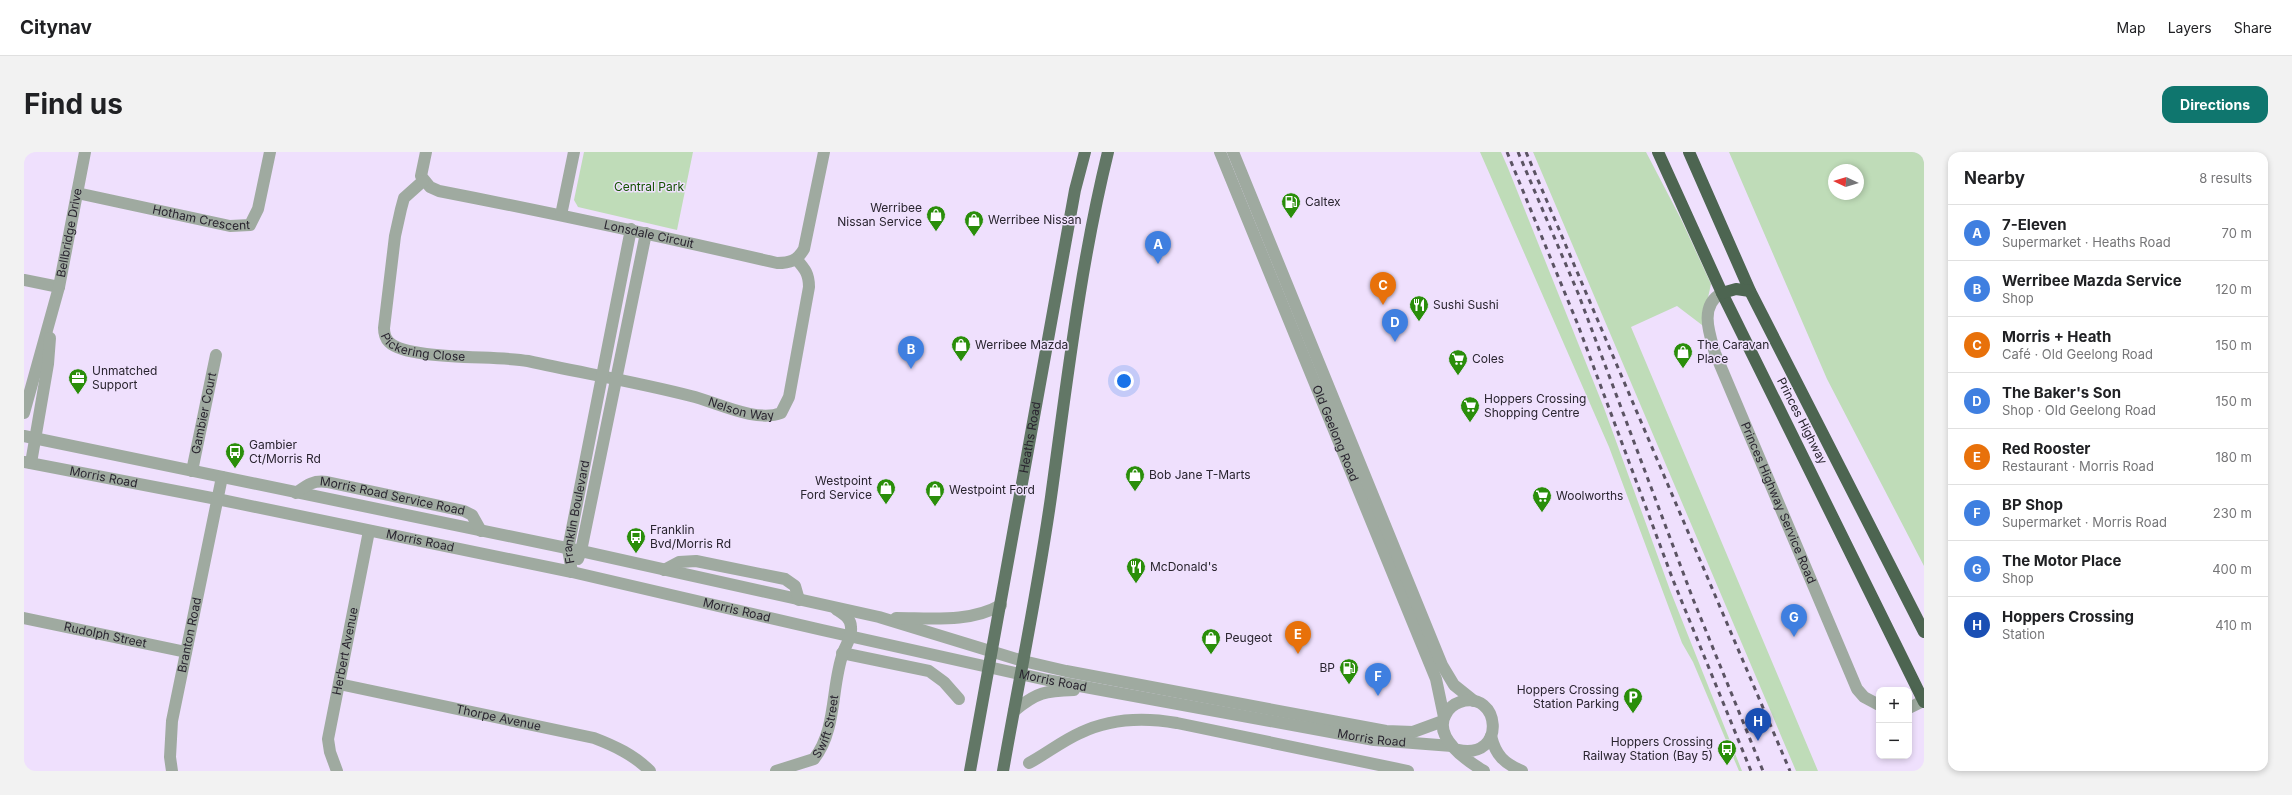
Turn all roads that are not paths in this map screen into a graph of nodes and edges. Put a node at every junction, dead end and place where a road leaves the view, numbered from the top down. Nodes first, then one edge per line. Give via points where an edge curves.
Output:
1 (85, 152) edge
2 (270, 152) edge
3 (426, 152) edge
4 (574, 152) edge
5 (824, 152) edge
6 (1085, 152) edge
7 (1108, 152) edge
8 (1226, 152) edge
9 (1658, 152) edge
10 (1689, 152) edge
11 (423, 181) junction
12 (1242, 190) junction
13 (77, 193) junction
14 (561, 215) junction
15 (631, 229) junction
16 (646, 233) junction
17 (797, 260) junction
18 (24, 280) edge
19 (59, 287) junction
20 (1289, 289) junction
21 (1750, 292) junction
22 (1722, 293) junction
23 (1277, 294) junction
24 (52, 314) junction
25 (612, 324) junction
26 (626, 327) junction
27 (216, 355) dead end
28 (602, 377) junction
29 (615, 379) junction
30 (24, 413) edge
31 (30, 437) edge
32 (28, 463) edge
33 (584, 463) junction
34 (598, 466) junction
35 (192, 471) junction
36 (222, 477) junction
37 (296, 493) junction
38 (217, 499) junction
39 (1377, 521) junction
40 (369, 531) junction
41 (481, 531) junction
42 (568, 549) junction
43 (581, 551) junction
44 (664, 570) junction
45 (572, 572) junction
46 (799, 600) junction
47 (1001, 605) junction
48 (835, 608) junction
49 (879, 617) junction
50 (24, 618) edge
51 (822, 630) junction
52 (1924, 632) edge
53 (851, 636) junction
54 (992, 651) junction
55 (186, 652) junction
56 (842, 653) junction
57 (1023, 661) junction
58 (989, 666) junction
59 (1020, 674) junction
60 (339, 684) junction
61 (1095, 689) junction
62 (959, 699) dead end
63 (1474, 701) junction
64 (1924, 701) edge
65 (1876, 703) edge
66 (1912, 707) edge
67 (1014, 710) junction
68 (1444, 719) junction
69 (1491, 736) junction
70 (1455, 748) junction
71 (1029, 763) dead end
72 (172, 771) edge
73 (337, 771) edge
74 (650, 771) edge
75 (776, 771) edge
76 (970, 771) edge
77 (1003, 771) edge
78 (1408, 771) edge
79 (1484, 771) edge
80 (1522, 771) edge

1 - 13 street, Bellbridge Drive
2 - 13 street, Hotham Crescent via 258,209 250,225 230,226
3 - 11 street via 421,171
4 - 14 street
5 - 17 street via 804,249
6 - 47 main road, Heaths Road via 1075,190
7 - 57 main road, Heaths Road via 1088,246 1066,378 1047,522
8 - 12 street, Old Geelong Road
9 - 22 highway, Princes Highway
10 - 21 highway, Princes Highway
11 - 14 street, Lonsdale Circuit via 439,190
11 - 28 street, Pickering Close via 404,198 395,236 384,328 384,335 389,342 399,347 454,358 514,358
12 - 20 street, Old Geelong Road
12 - 23 street, Old Geelong Road
13 - 19 street, Bellbridge Drive
14 - 15 street, Lonsdale Circuit
15 - 16 street, Lonsdale Circuit
15 - 25 street, Franklin Boulevard
16 - 17 street, Lonsdale Circuit via 776,263
16 - 26 street, Franklin Boulevard
17 - 29 street, Nelson Way via 806,270 809,287 789,397 781,413 773,416 731,409 692,396
18 - 19 street
19 - 24 street, Bellbridge Drive
20 - 23 street
20 - 39 street, Old Geelong Road
21 - 22 highway via 1736,289
21 - 52 highway, Princes Highway
22 - 64 highway, Princes Highway
22 - 65 street, Princes Highway Service Road via 1716,296 1708,309 1707,322 1715,353 1857,689 1864,697
23 - 39 street, Old Geelong Road
24 - 30 street, Bellbridge Drive
24 - 31 street, Bellbridge Drive via 48,364
25 - 26 street
25 - 28 street, Franklin Boulevard
26 - 29 street, Franklin Boulevard
27 - 35 street, Gambier Court
28 - 29 street, Nelson Way
28 - 33 street, Franklin Boulevard
29 - 34 street, Franklin Boulevard
31 - 32 street, Bellbridge Drive
31 - 35 street, Morris Road
32 - 38 street, Morris Road
33 - 34 street
33 - 42 street, Franklin Boulevard
34 - 43 street, Franklin Boulevard
35 - 36 street, Morris Road
36 - 37 street, Morris Road
36 - 38 street, Branton Road
37 - 41 street, Morris Road
37 - 41 street, Morris Road Service Road via 310,483 327,482 464,511 472,515
38 - 40 street, Morris Road
38 - 55 street, Branton Road
39 - 63 street, Old Geelong Road via 1442,665 1454,685
39 - 68 street, Old Geelong Road via 1436,679
40 - 45 street, Morris Road
40 - 60 street, Herbert Avenue
41 - 42 street, Morris Road
42 - 43 street, Morris Road
42 - 45 street, Franklin Boulevard
43 - 44 street, Morris Road
43 - 45 street, Franklin Boulevard
44 - 46 street, Morris Road
44 - 46 street via 679,562 696,561 785,579 795,586
45 - 51 street, Morris Road
46 - 48 street, Morris Road
47 - 49 street via 984,613 958,617
47 - 54 main road, Heaths Road
48 - 49 street, Morris Road
48 - 53 street via 848,618
49 - 54 street, Morris Road
50 - 55 street, Rudolph Street
51 - 53 street, Morris Road
51 - 56 street via 835,638
53 - 56 street, Swift Street
53 - 58 street, Morris Road
54 - 57 street, Morris Road
54 - 58 main road, Heaths Road
55 - 72 street, Branton Road via 172,721
56 - 62 street via 929,671 944,682
56 - 75 street, Swift Street via 820,751 814,759
57 - 59 main road, Heaths Road
57 - 68 street, Morris Road via 1386,731 1413,732
58 - 59 street, Morris Road
58 - 76 main road, Heaths Road
59 - 61 street, Morris Road
59 - 67 main road, Heaths Road
60 - 73 street, Herbert Avenue via 328,739
60 - 74 street, Thorpe Avenue via 594,738 616,746 641,761
61 - 67 street via 1036,694
61 - 70 street, Morris Road via 1374,740
63 - 68 street via 1456,704 1449,709
63 - 69 street via 1485,707 1490,714 1493,722
64 - 66 street
67 - 77 main road, Heaths Road
68 - 70 street via 1443,730 1446,739
69 - 70 street via 1486,745 1478,750 1468,752
69 - 80 street via 1496,753 1501,759
70 - 79 street
71 - 78 street, Morris Road via 1079,733 1116,721 1138,719 1177,723

